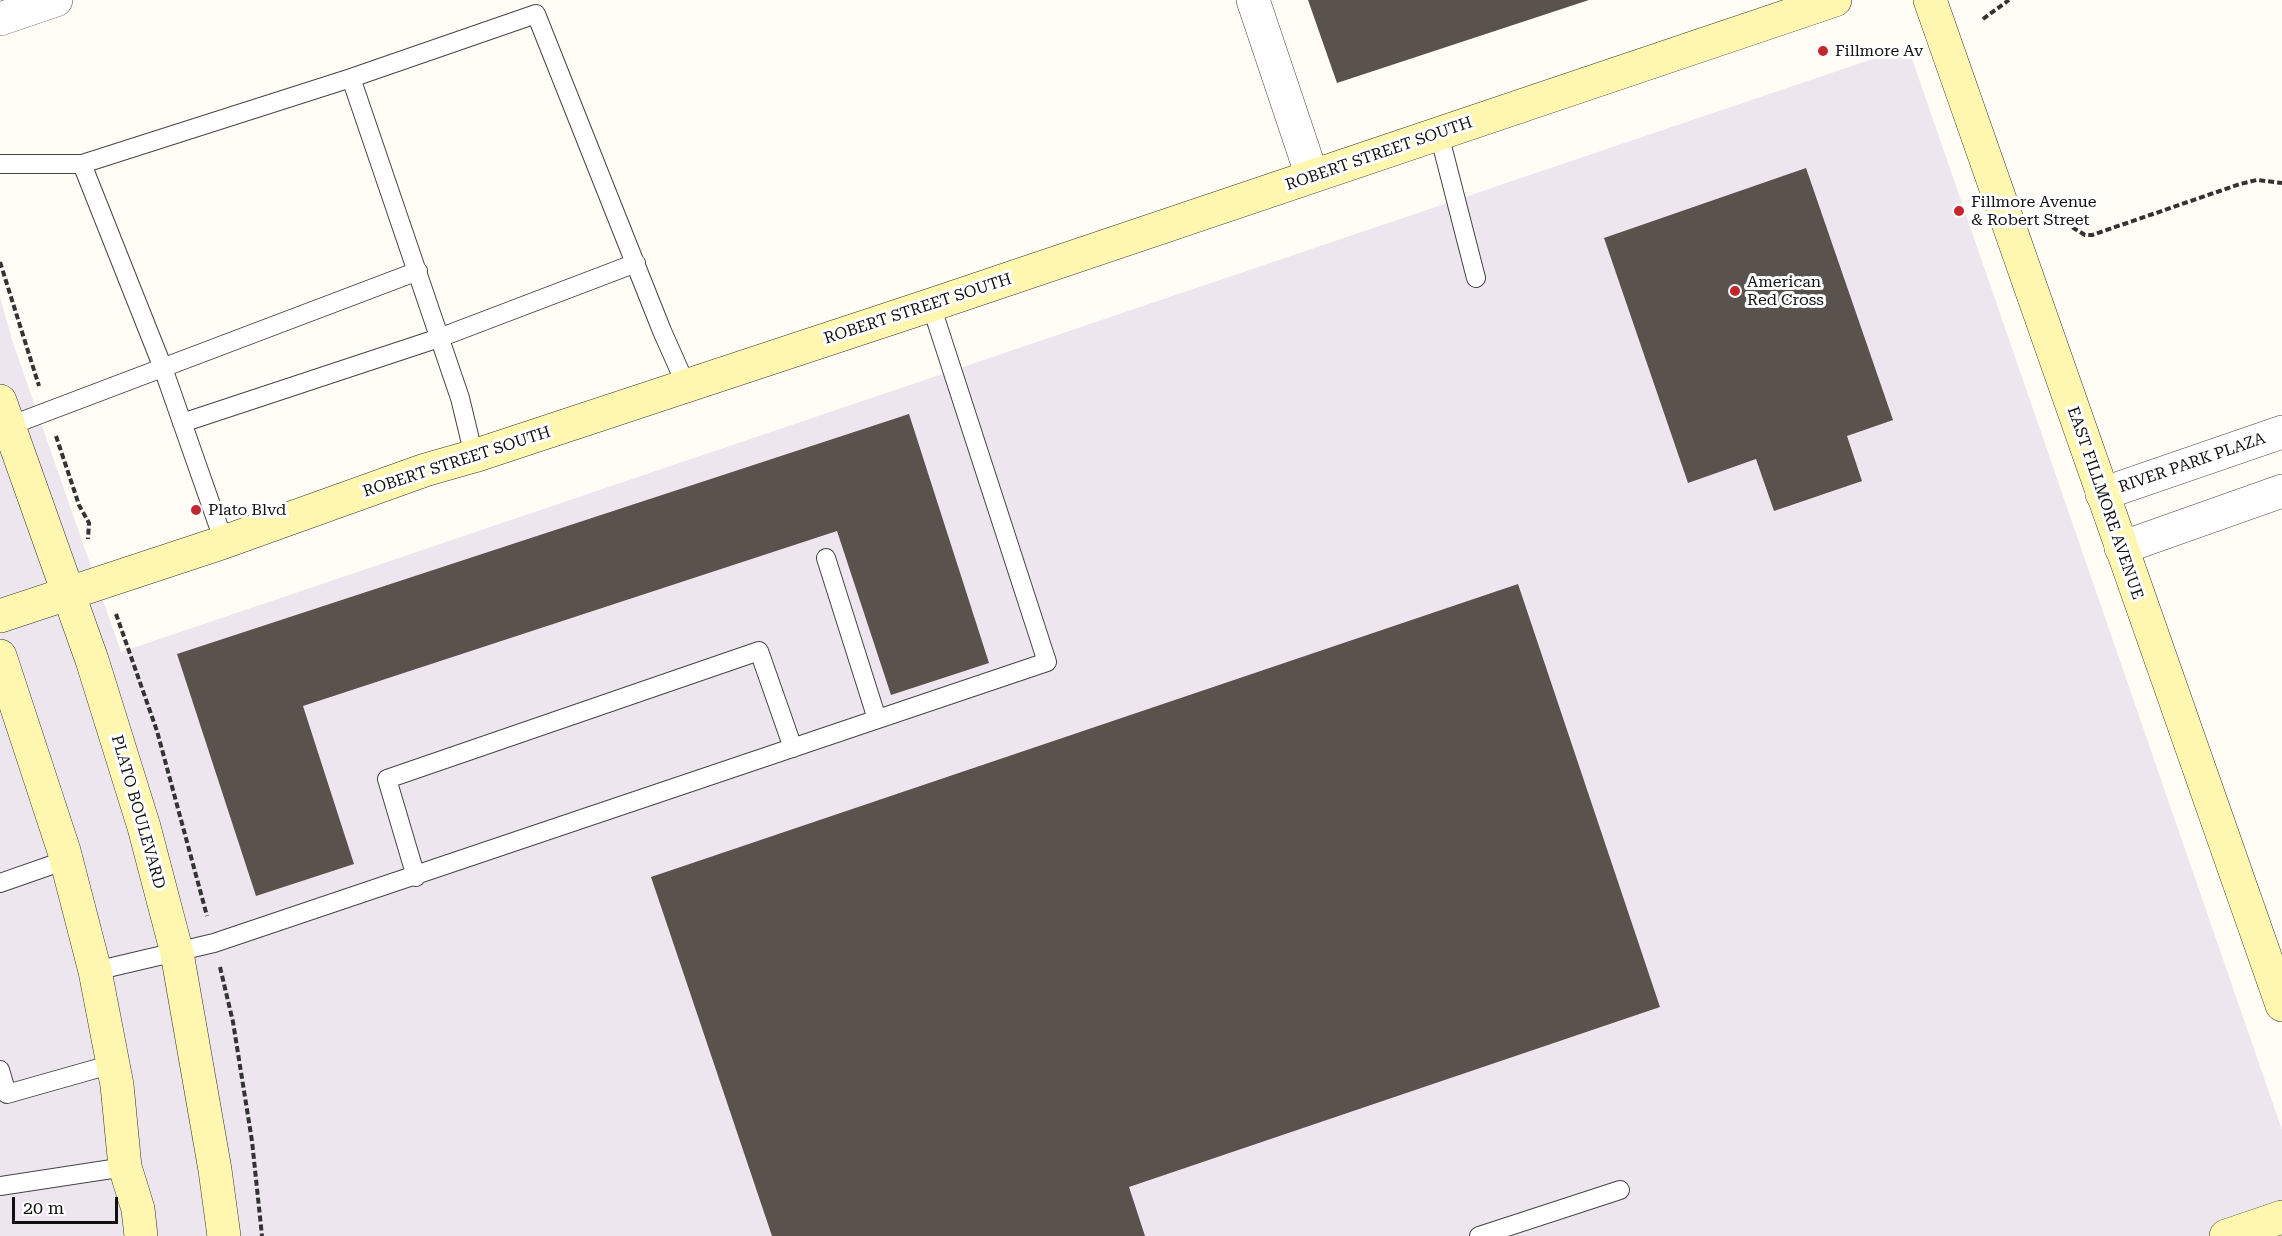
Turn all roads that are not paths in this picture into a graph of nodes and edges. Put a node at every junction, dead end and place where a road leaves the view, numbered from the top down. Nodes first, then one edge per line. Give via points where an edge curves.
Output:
1 (56, 0) edge
2 (1252, 0) edge
3 (1835, 0) edge
4 (1930, 0) edge
5 (0, 19) edge
6 (351, 78) junction
7 (1439, 134) junction
8 (0, 164) edge
9 (82, 164) junction
10 (1312, 177) junction
11 (636, 263) junction
12 (418, 271) junction
13 (1476, 278) dead end
14 (931, 305) junction
15 (439, 338) junction
16 (163, 368) junction
17 (686, 385) junction
18 (5, 414) edge
19 (182, 423) junction
20 (2282, 432) edge
21 (474, 456) junction
22 (2282, 491) edge
23 (2102, 494) junction
24 (224, 542) junction
25 (2121, 548) junction
26 (826, 558) dead end
27 (68, 593) junction
28 (0, 616) edge
29 (0, 656) edge
30 (877, 719) junction
31 (793, 748) junction
32 (66, 860) junction
33 (416, 877) junction
34 (0, 883) edge
35 (177, 953) junction
36 (95, 971) junction
37 (2282, 1005) edge
38 (113, 1064) junction
39 (0, 1070) edge
40 (4, 1096) edge
41 (125, 1167) junction
42 (0, 1186) edge
43 (1620, 1190) dead end
44 (2282, 1217) edge
45 (141, 1236) edge
46 (224, 1236) edge
47 (1479, 1236) edge
48 (2226, 1236) edge

1 - 5 street
2 - 10 street
3 - 7 main road, ROBERT STREET SOUTH
4 - 23 main road, EAST FILLMORE AVENUE
6 - 9 lane
6 - 11 lane via 536,14
6 - 12 lane
7 - 10 main road, ROBERT STREET SOUTH
7 - 13 lane
8 - 9 lane
9 - 16 lane
10 - 14 main road, ROBERT STREET SOUTH
11 - 15 lane
11 - 17 lane
12 - 15 lane
12 - 16 lane
14 - 17 main road, ROBERT STREET SOUTH
14 - 30 lane via 1047,662
15 - 19 lane
15 - 21 lane via 460,398
16 - 18 lane
16 - 19 lane
17 - 21 main road, ROBERT STREET SOUTH
18 - 27 main road, PLATO BOULEVARD
19 - 24 lane
20 - 23 street, RIVER PARK PLAZA
21 - 24 main road, ROBERT STREET SOUTH
22 - 25 street
23 - 25 main road, EAST FILLMORE AVENUE
24 - 27 main road, ROBERT STREET SOUTH
25 - 37 main road, EAST FILLMORE AVENUE
26 - 30 lane
27 - 28 main road, ROBERT STREET SOUTH
27 - 35 main road, PLATO BOULEVARD via 132,785
29 - 32 main road
30 - 31 lane
31 - 33 lane
31 - 33 lane via 759,651 387,779
32 - 34 lane
32 - 36 main road
33 - 35 lane
35 - 36 lane
35 - 46 main road, PLATO BOULEVARD
36 - 38 main road
38 - 40 lane
38 - 41 main road
39 - 40 lane
41 - 42 lane
41 - 45 main road via 138,1209
43 - 47 lane
44 - 48 main road

